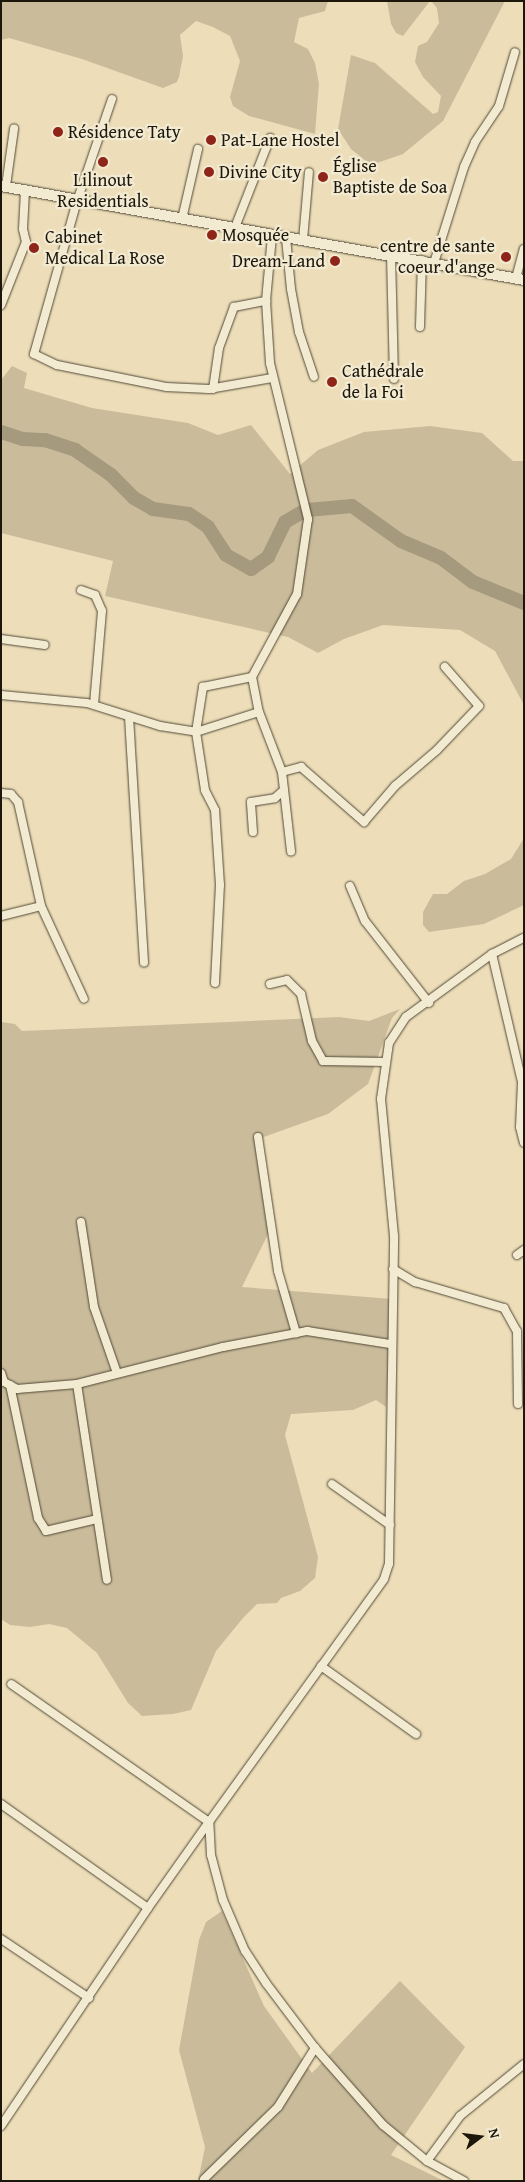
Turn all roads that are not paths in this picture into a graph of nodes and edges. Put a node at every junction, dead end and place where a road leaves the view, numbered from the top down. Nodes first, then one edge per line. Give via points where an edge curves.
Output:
1 (516, 52) dead end
2 (112, 100) dead end
3 (14, 130) dead end
4 (270, 138) dead end
5 (198, 149) dead end
6 (308, 172) dead end
7 (4, 186) edge
8 (25, 192) junction
9 (77, 201) junction
10 (182, 219) junction
11 (234, 230) junction
12 (272, 236) junction
13 (286, 238) junction
14 (303, 240) junction
15 (524, 249) edge
16 (391, 255) junction
17 (422, 260) junction
18 (434, 263) junction
19 (520, 279) edge
20 (266, 301) junction
21 (1, 305) edge
22 (420, 327) dead end
23 (314, 377) dead end
24 (272, 378) junction
25 (394, 379) dead end
26 (213, 389) junction
27 (81, 590) dead end
28 (1, 639) edge
29 (45, 645) dead end
30 (445, 667) dead end
31 (252, 677) junction
32 (1, 695) edge
33 (94, 706) junction
34 (259, 712) junction
35 (129, 717) junction
36 (196, 732) junction
37 (282, 772) junction
38 (284, 790) junction
39 (1, 793) edge
40 (253, 832) dead end
41 (291, 851) dead end
42 (350, 886) dead end
43 (40, 906) junction
44 (1, 916) edge
45 (524, 938) edge
46 (492, 954) junction
47 (144, 963) dead end
48 (215, 983) dead end
49 (270, 984) dead end
50 (84, 1000) dead end
51 (429, 1002) junction
52 (386, 1062) junction
53 (258, 1137) dead end
54 (524, 1142) edge
55 (81, 1222) dead end
56 (524, 1250) edge
57 (517, 1255) dead end
58 (393, 1269) junction
59 (296, 1333) junction
60 (390, 1344) junction
61 (1, 1373) edge
62 (117, 1373) junction
63 (77, 1384) junction
64 (10, 1385) junction
65 (518, 1404) dead end
66 (332, 1484) dead end
67 (97, 1519) junction
68 (390, 1525) junction
69 (107, 1580) dead end
70 (321, 1666) junction
71 (11, 1684) dead end
72 (416, 1734) dead end
73 (1, 1804) edge
74 (209, 1822) junction
75 (148, 1908) junction
76 (1, 1939) edge
77 (89, 1998) junction
78 (315, 2048) junction
79 (524, 2064) edge
80 (1, 2126) edge
81 (427, 2161) junction
82 (204, 2179) dead end
83 (464, 2181) edge

1 - 18 street via 499,106 464,167
2 - 9 street
3 - 7 street
4 - 11 street
5 - 10 street
6 - 14 street
7 - 8 main road
8 - 9 main road
8 - 21 street via 23,229 26,242
9 - 10 main road
9 - 26 street via 34,354 45,362 88,372 166,387
10 - 11 main road
11 - 12 main road
12 - 13 main road
12 - 20 street
13 - 14 main road
13 - 23 street via 299,332
14 - 16 main road
15 - 19 street
16 - 17 main road
16 - 25 street
17 - 18 main road
17 - 22 street
18 - 19 main road
20 - 24 street
20 - 26 street via 234,307 219,348
24 - 26 street
24 - 31 street via 308,519 297,594
27 - 33 street via 95,595 102,611
28 - 29 street
30 - 37 street via 479,706 437,750 395,786 364,822 302,767
31 - 34 street
31 - 36 street via 202,687
32 - 33 street
33 - 35 street
34 - 36 street
34 - 37 street
35 - 36 street
35 - 47 street
36 - 48 street via 205,790 215,810 220,885
37 - 38 street
38 - 40 street via 275,798 251,802
38 - 41 street
39 - 43 street via 11,794 18,802
42 - 51 street via 365,921
43 - 44 street
43 - 50 street
45 - 46 street
46 - 51 street
46 - 54 street via 522,1082 520,1127
49 - 52 street via 287,980 301,994 312,1042 323,1061
51 - 52 street via 406,1017 393,1034
52 - 58 street via 382,1118 394,1236
53 - 59 street via 278,1271
55 - 62 street via 94,1306
56 - 57 street
58 - 60 street
58 - 65 street via 415,1282 504,1308 517,1331
59 - 60 street via 307,1331
59 - 62 street
60 - 68 street
61 - 64 street via 4,1382
62 - 63 street
63 - 64 street via 17,1389
63 - 67 street
64 - 67 street via 38,1518 46,1531
66 - 68 street
67 - 69 street
68 - 70 street via 389,1564 384,1579
70 - 72 street
70 - 74 street
71 - 74 street
73 - 75 street
74 - 75 street
74 - 78 street via 211,1855 223,1900 245,1951
75 - 77 street
76 - 77 street
77 - 80 street
78 - 81 street via 383,2125
78 - 82 street via 278,2107
79 - 81 street via 460,2116
81 - 83 street

